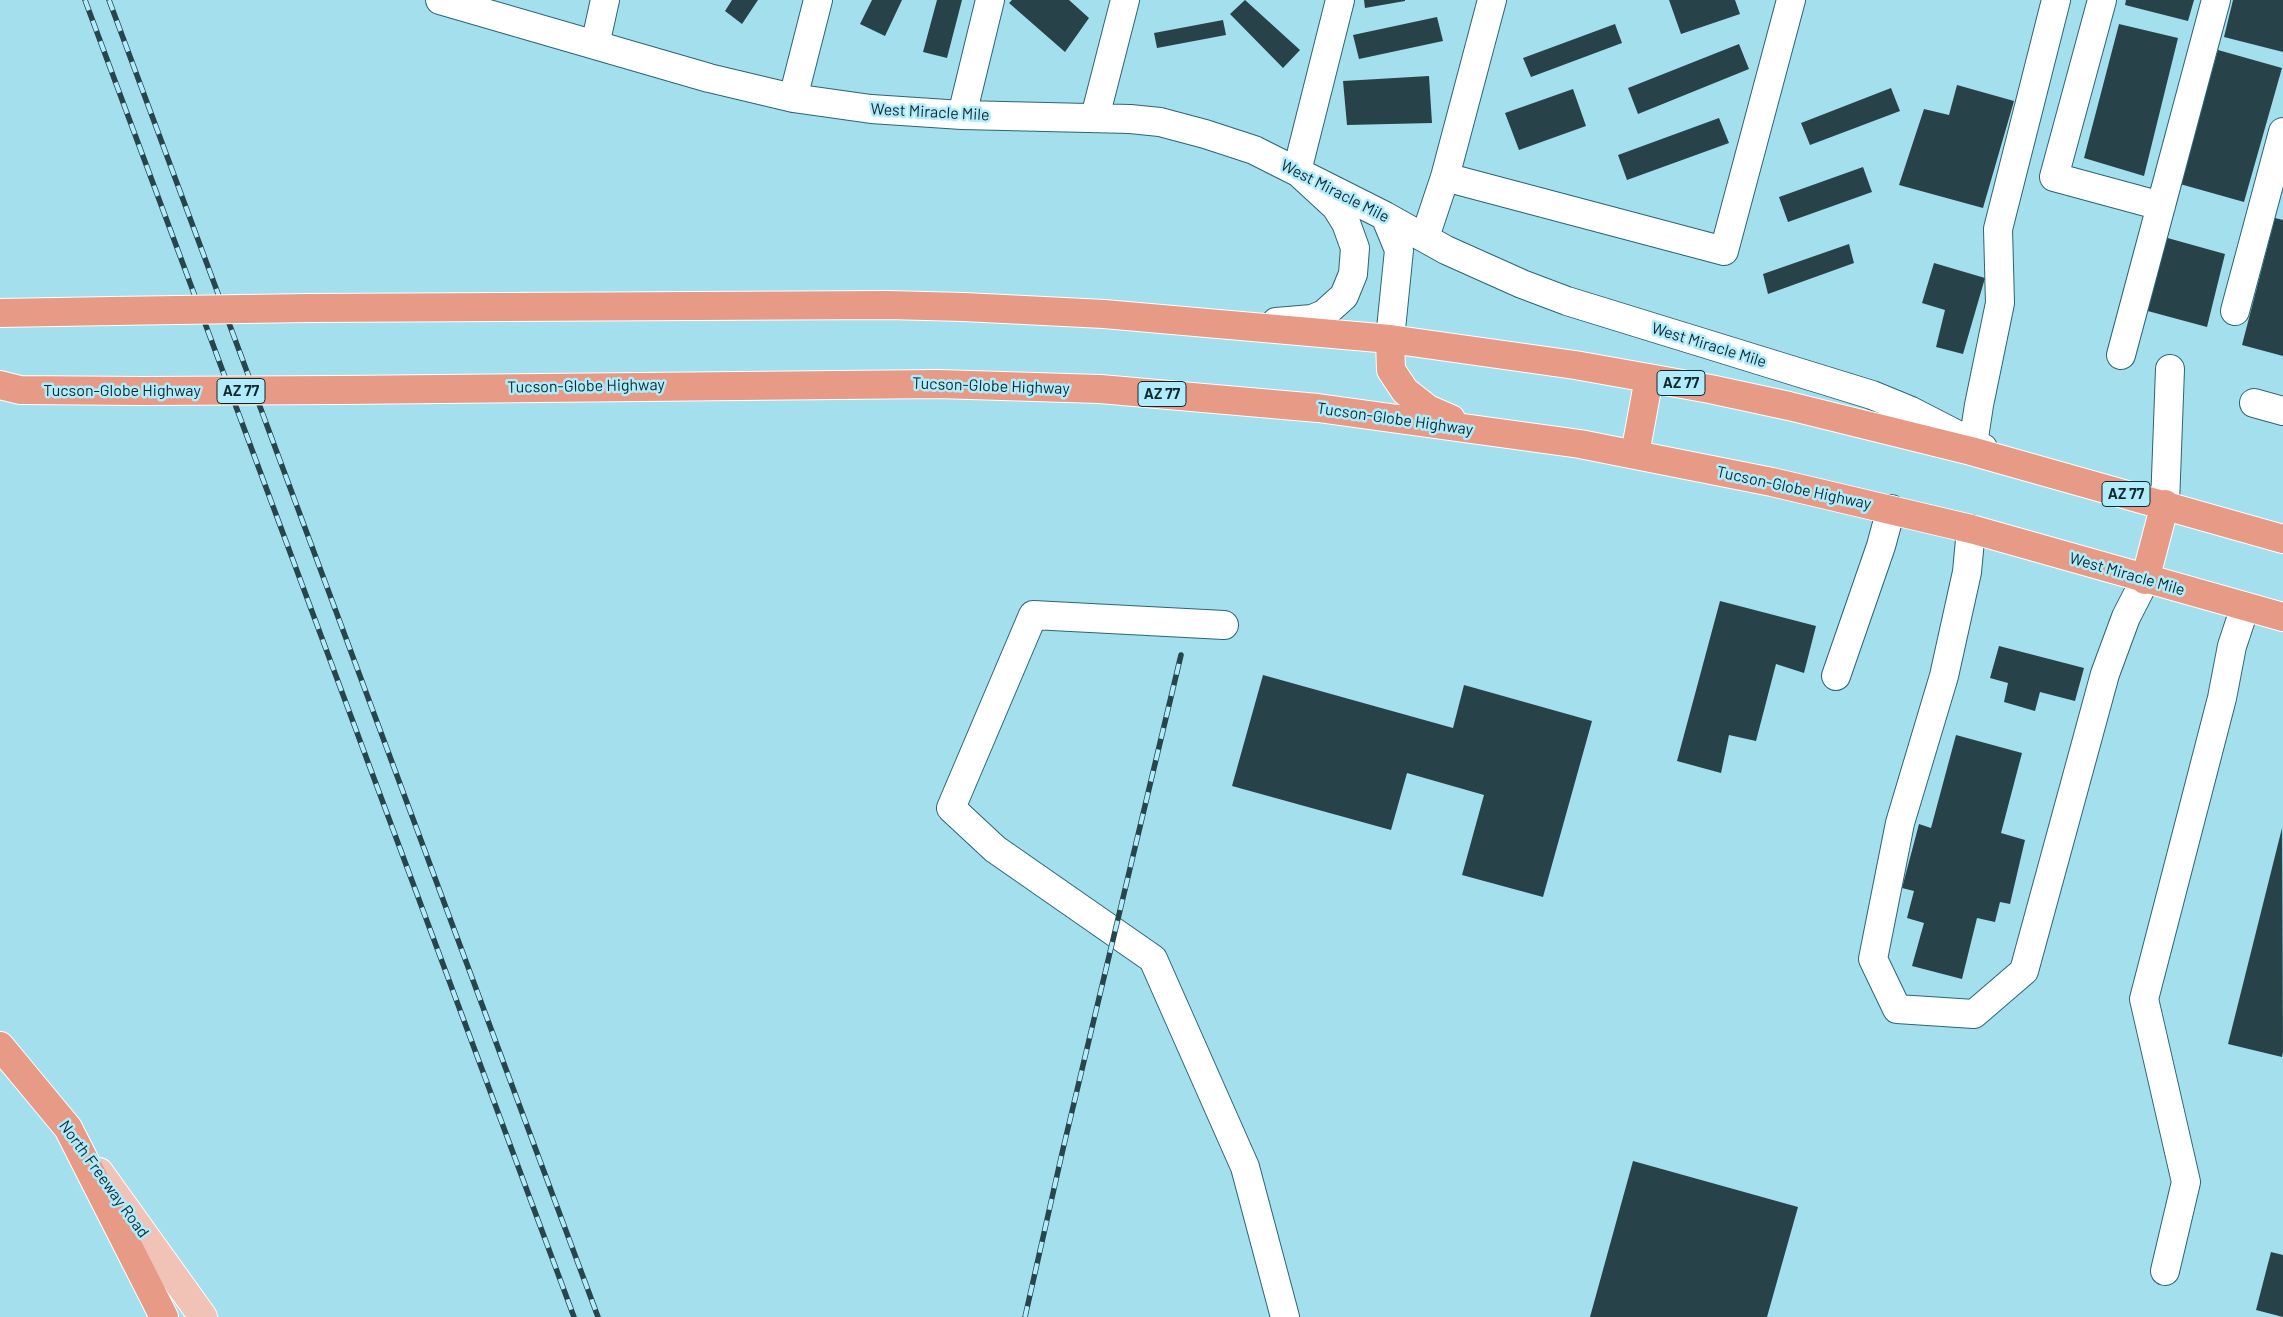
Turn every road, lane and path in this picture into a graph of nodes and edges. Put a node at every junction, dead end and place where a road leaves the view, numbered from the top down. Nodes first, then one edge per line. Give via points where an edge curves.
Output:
1 (440, 0) edge
2 (605, 0) edge
3 (818, 0) edge
4 (990, 0) edge
5 (1125, 0) edge
6 (1340, 0) edge
7 (1492, 0) edge
8 (1792, 0) edge
9 (2056, 0) edge
10 (2102, 0) edge
11 (2216, 0) edge
12 (595, 45) junction
13 (793, 98) junction
14 (962, 115) junction
15 (1094, 117) junction
16 (2283, 132) edge
17 (1296, 172) junction
18 (1445, 177) junction
19 (2161, 206) junction
20 (1385, 216) junction
21 (1425, 238) junction
22 (2235, 311) dead end
23 (0, 313) edge
24 (1225, 324) junction
25 (1390, 339) junction
26 (2121, 355) dead end
27 (2170, 369) dead end
28 (1649, 378) junction
29 (7, 390) edge
30 (2254, 403) dead end
31 (2283, 411) edge
32 (1490, 432) junction
33 (1971, 447) junction
34 (1635, 454) junction
35 (2165, 504) junction
36 (1891, 509) junction
37 (1971, 529) junction
38 (2283, 539) edge
39 (2145, 580) junction
40 (2245, 607) junction
41 (2283, 617) edge
42 (1224, 625) dead end
43 (1836, 676) dead end
44 (0, 1046) edge
45 (68, 1128) junction
46 (2165, 1271) dead end
47 (164, 1317) edge
48 (203, 1317) edge
49 (1285, 1317) edge

1 - 12 street, West Miracle Mile
2 - 12 street
3 - 13 street
4 - 14 street
5 - 15 street
6 - 17 street
7 - 18 street
8 - 18 street via 1724,251
9 - 33 street via 1998,229 2000,303
10 - 19 street via 2054,177
11 - 19 street
12 - 13 street, West Miracle Mile
13 - 14 street, West Miracle Mile via 871,110
14 - 15 street, West Miracle Mile
15 - 17 street, West Miracle Mile via 1160,122 1206,134 1254,150
16 - 22 street
17 - 20 street, West Miracle Mile
17 - 24 street via 1330,201 1346,223 1355,248 1349,286 1334,307 1312,319
18 - 21 street
19 - 26 street
20 - 21 street, West Miracle Mile
20 - 25 street via 1399,250
21 - 33 street, West Miracle Mile via 1496,273 1567,301 1872,395 1911,411
23 - 24 highway, AZ 77, bridge via 888,305 1094,313
24 - 25 highway, AZ 77
25 - 28 highway, AZ 77
25 - 32 highway via 1391,370 1404,391 1428,409
27 - 35 street
28 - 33 highway, AZ 77 via 1710,388
28 - 34 highway
29 - 32 highway, Tucson-Globe Highway / AZ 77, bridge via 341,390 844,383 1012,386 1216,398 1328,409
30 - 31 street
32 - 34 highway, Tucson-Globe Highway / AZ 77
33 - 35 highway, West Miracle Mile / AZ 77 via 2042,471
34 - 36 highway, Tucson-Globe Highway / AZ 77
35 - 38 highway, West Miracle Mile / AZ 77
35 - 39 highway
36 - 37 highway, Tucson-Globe Highway / AZ 77
36 - 43 street
37 - 39 highway, West Miracle Mile / AZ 77
37 - 39 street via 1966,580 1944,676 1900,823 1873,959 1897,1009 1974,1014 2024,971 2105,674 2126,617
39 - 40 highway, West Miracle Mile / AZ 77
40 - 41 highway, West Miracle Mile / AZ 77
40 - 46 street via 2232,646 2222,698 2144,999 2186,1182
42 - 49 street via 1033,615 951,808 995,849 1153,959 1245,1167
44 - 45 highway, North Freeway Road
45 - 47 highway
45 - 48 main road, North Freeway Road

